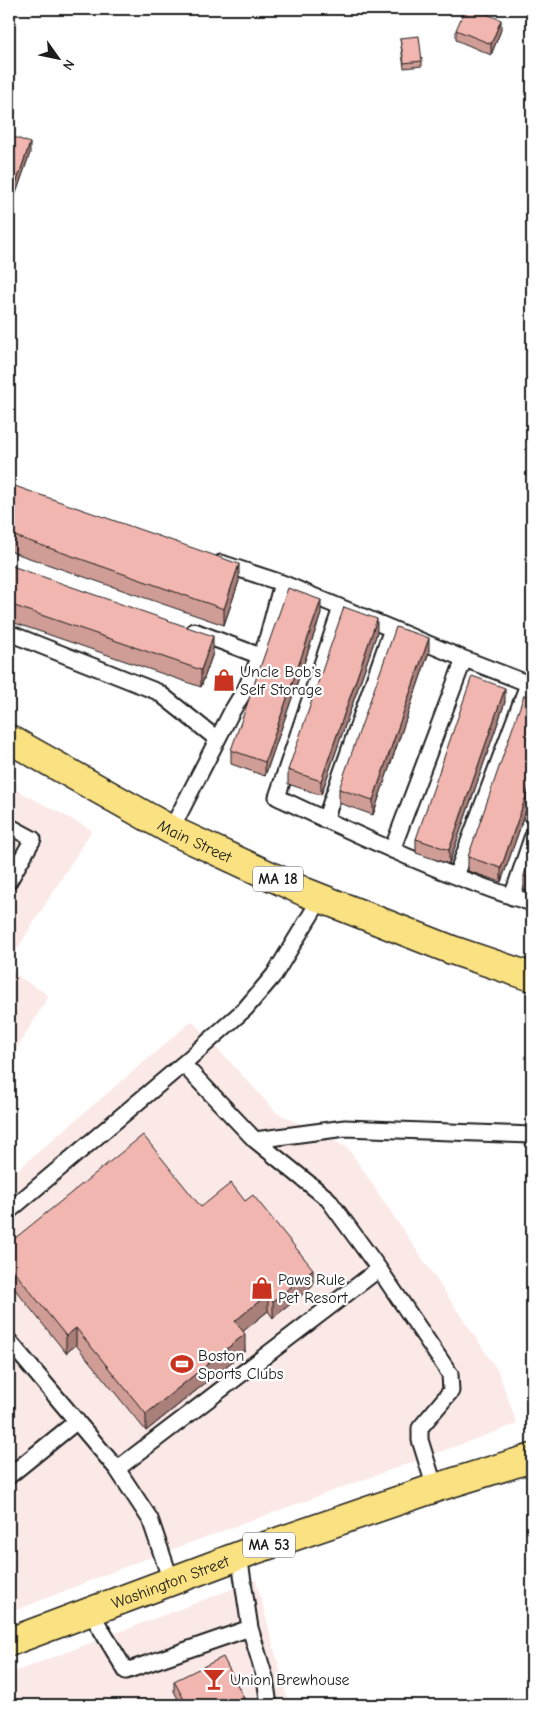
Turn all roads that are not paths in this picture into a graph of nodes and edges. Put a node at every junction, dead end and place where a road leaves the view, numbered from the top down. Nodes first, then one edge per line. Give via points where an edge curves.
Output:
1 (207, 558) edge
2 (282, 583) junction
3 (341, 608) junction
4 (179, 626) edge
5 (392, 629) junction
6 (9, 633) edge
7 (260, 656) junction
8 (464, 659) junction
9 (530, 684) edge
10 (9, 738) edge
11 (217, 739) junction
12 (326, 820) junction
13 (9, 826) edge
14 (171, 830) junction
15 (532, 838) edge
16 (392, 850) junction
17 (456, 876) junction
18 (9, 880) edge
19 (512, 897) junction
20 (321, 898) junction
21 (532, 903) edge
22 (532, 977) edge
23 (183, 1064) junction
24 (532, 1134) edge
25 (256, 1140) junction
26 (9, 1211) edge
27 (379, 1269) junction
28 (9, 1341) edge
29 (76, 1421) junction
30 (532, 1458) edge
31 (117, 1469) junction
32 (9, 1476) edge
33 (435, 1488) junction
34 (239, 1555) junction
35 (171, 1580) junction
36 (90, 1611) junction
37 (250, 1628) junction
38 (9, 1642) edge
39 (269, 1705) edge

1 - 2 lane
2 - 3 lane
2 - 7 lane
3 - 5 lane
3 - 12 lane via 277,797
4 - 7 lane
5 - 8 lane
5 - 12 lane
6 - 11 lane via 158,692
7 - 11 lane
8 - 9 lane
8 - 16 lane
9 - 17 lane
10 - 14 main road, Main Street / MA 18
11 - 14 lane
12 - 16 lane
13 - 18 lane via 33,840
14 - 20 main road, Main Street / MA 18
15 - 19 lane
16 - 17 lane
17 - 19 lane
19 - 21 lane
20 - 22 main road, Main Street / MA 18 via 452,950
20 - 23 lane via 274,975 245,1009
23 - 25 lane
23 - 26 lane
24 - 25 lane via 345,1128
25 - 27 lane via 328,1199
27 - 31 lane
27 - 33 lane via 450,1374 451,1391 420,1428 420,1440
28 - 29 lane
29 - 31 lane
29 - 32 lane
30 - 33 main road, Washington Street / MA 53
31 - 35 lane via 150,1519
33 - 34 main road, Washington Street / MA 53
34 - 35 main road, Washington Street / MA 53
34 - 37 lane
35 - 36 main road, Washington Street / MA 53
36 - 37 lane via 126,1671
36 - 38 main road, Washington Street / MA 53
37 - 39 lane via 265,1678

